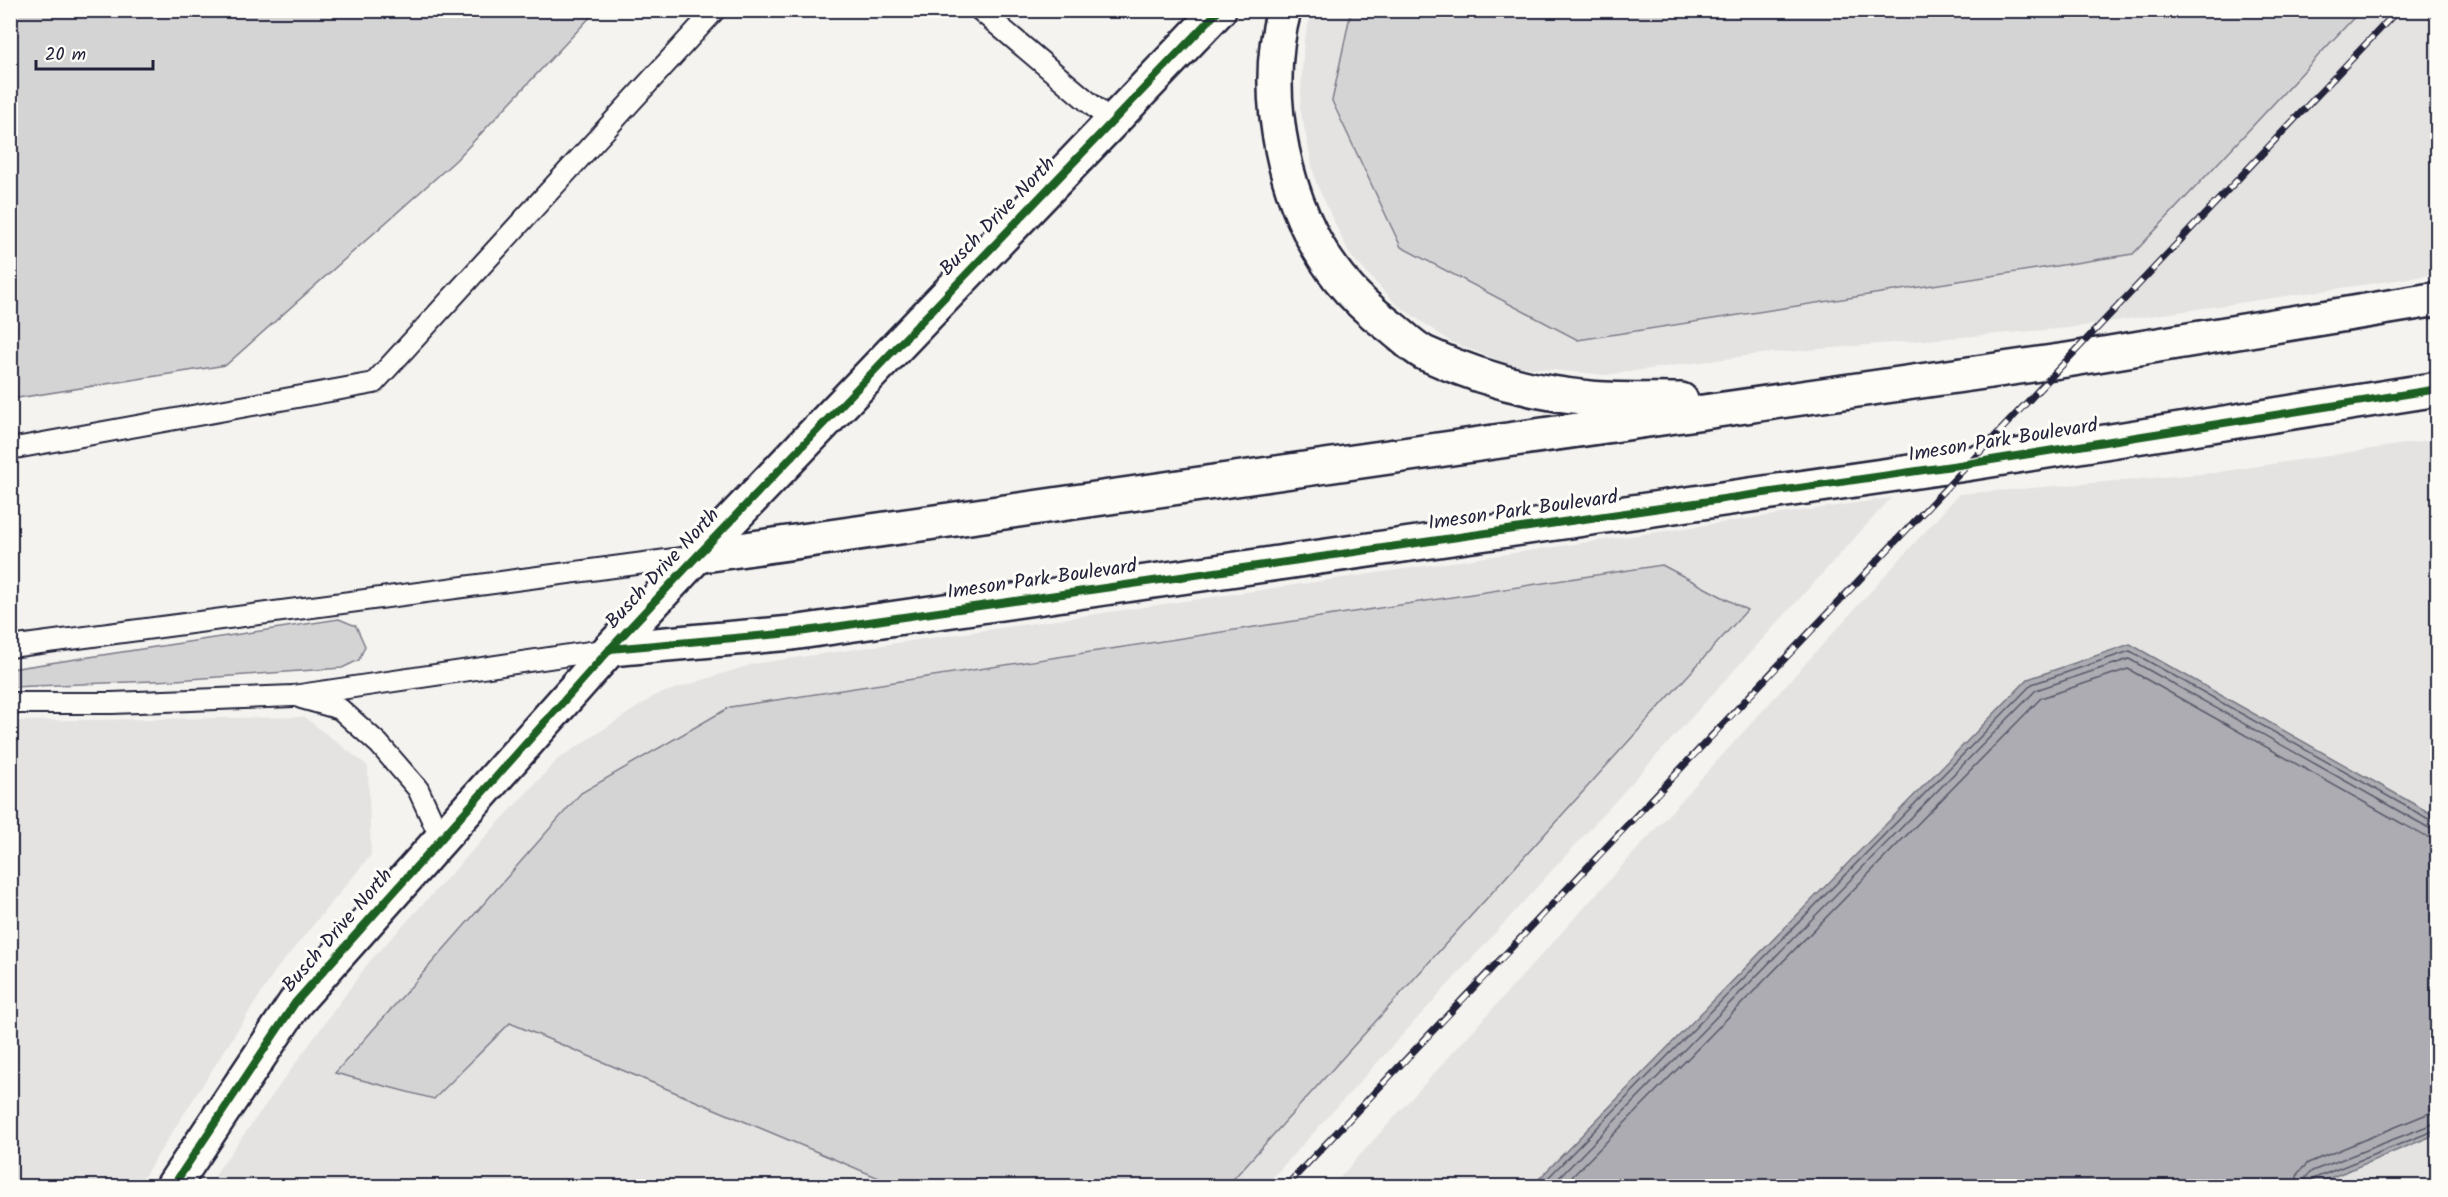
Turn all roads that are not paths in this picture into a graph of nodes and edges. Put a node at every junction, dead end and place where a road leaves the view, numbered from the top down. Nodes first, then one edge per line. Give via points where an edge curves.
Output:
1 (715, 10) edge
2 (980, 10) edge
3 (1220, 10) edge
4 (1284, 10) edge
5 (1112, 122) junction
6 (2438, 299) edge
7 (2438, 389) edge
8 (1779, 402) junction
9 (10, 449) edge
10 (697, 556) junction
11 (10, 647) edge
12 (610, 649) junction
13 (293, 696) junction
14 (10, 703) edge
15 (441, 839) junction
16 (173, 1186) edge

1 - 9 lane via 374,383
2 - 5 lane
3 - 5 street, Busch Drive North
4 - 8 street via 1274,76 1280,142 1293,189 1311,231 1339,278 1374,315 1422,352 1496,381 1590,398
5 - 10 street, Busch Drive North
6 - 8 street via 2055,362
7 - 12 street, Imeson Park Boulevard via 1966,464 792,633
8 - 10 street
10 - 11 lane
10 - 12 street, Busch Drive North
12 - 13 lane
12 - 15 street, Busch Drive North
13 - 14 lane
13 - 15 lane via 340,709 379,744 418,789
15 - 16 street, Busch Drive North via 295,1003

